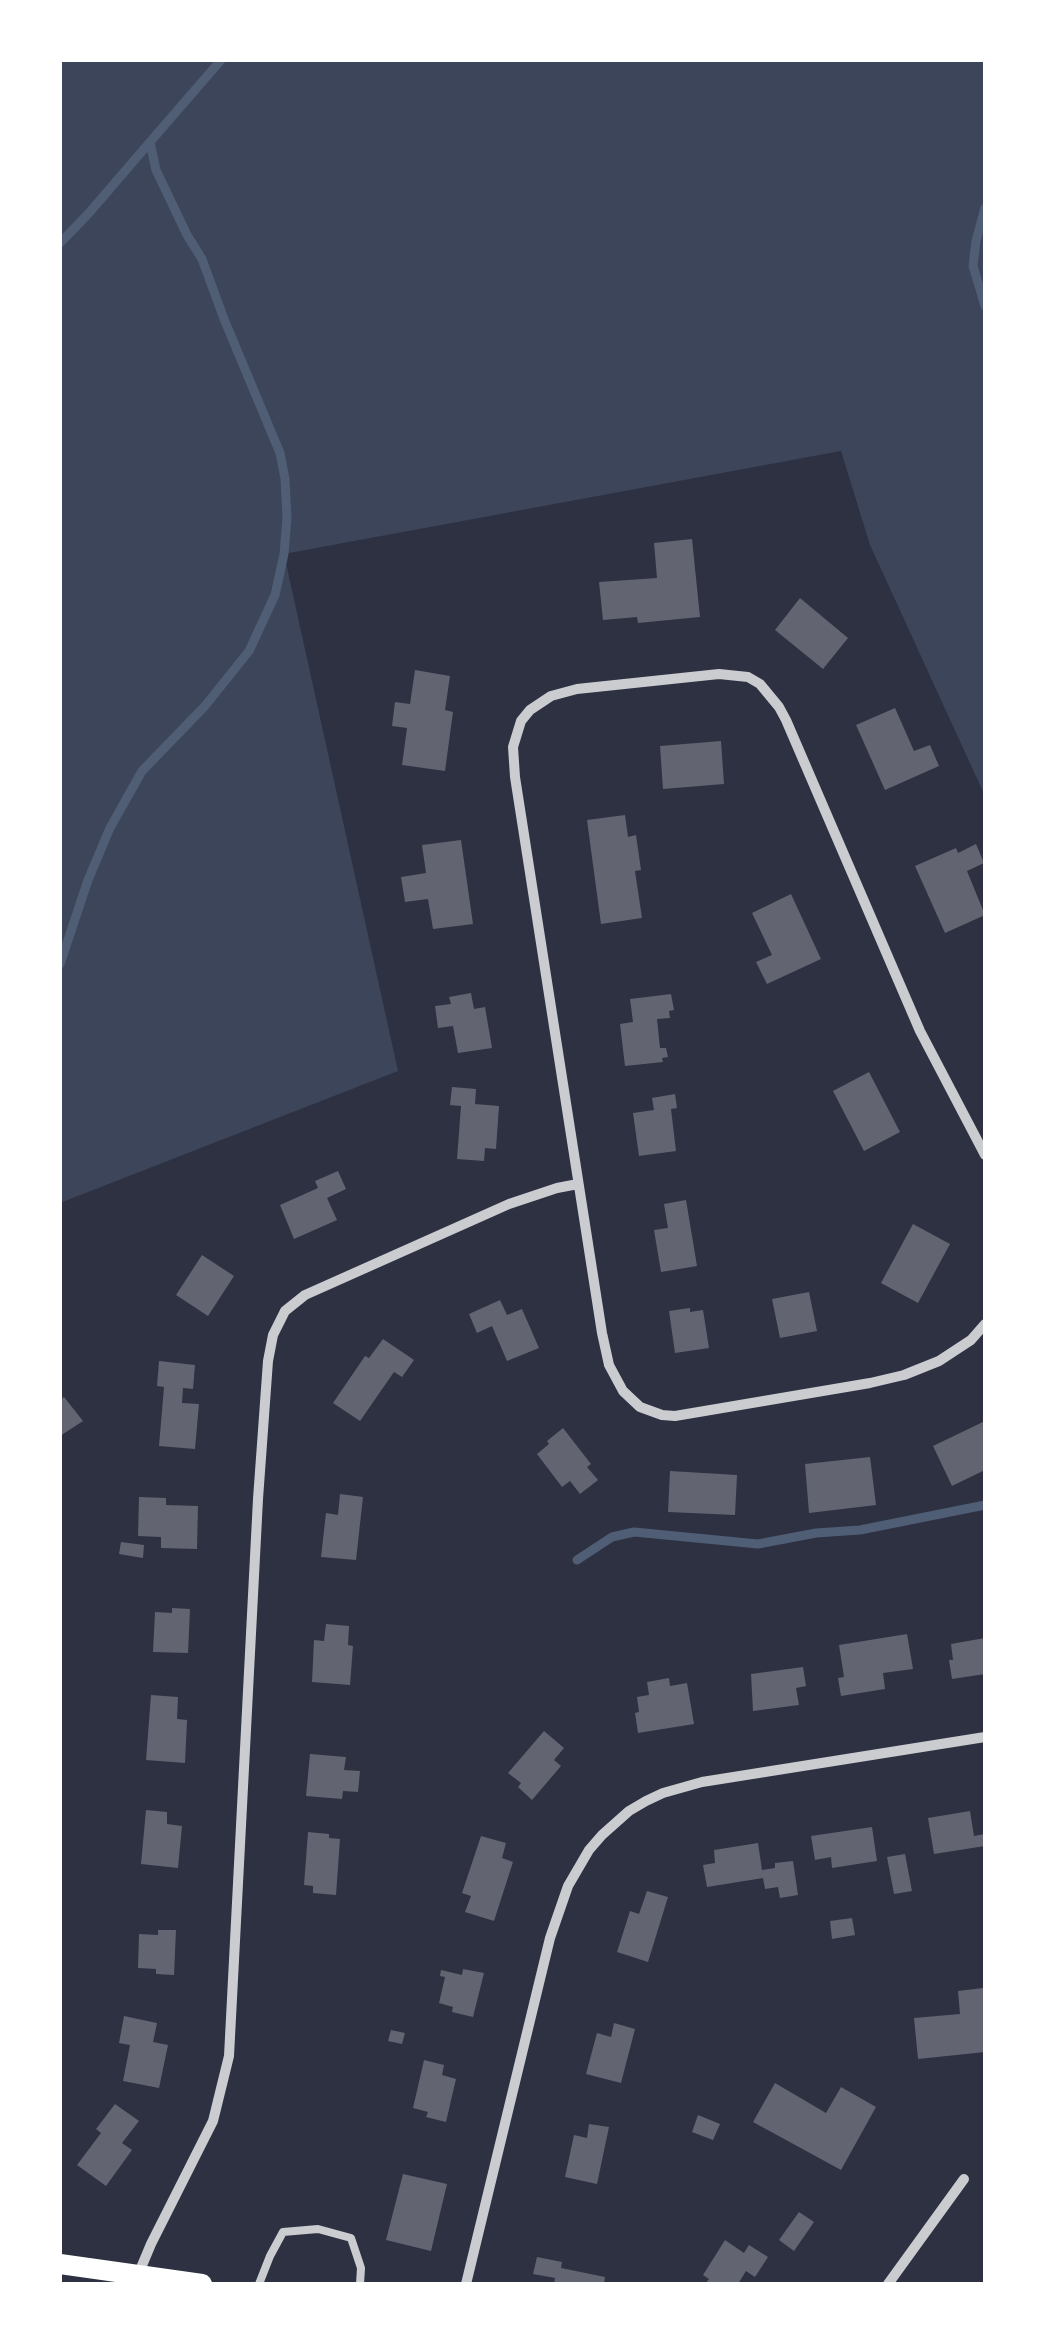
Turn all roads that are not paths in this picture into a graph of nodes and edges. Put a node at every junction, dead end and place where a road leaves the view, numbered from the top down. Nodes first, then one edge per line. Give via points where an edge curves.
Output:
1 (985, 1156) edge
2 (578, 1184) junction
3 (985, 1324) edge
4 (985, 1737) edge
5 (964, 2178) dead end
6 (60, 2264) edge
7 (136, 2280) edge
8 (202, 2284) edge
9 (259, 2284) edge
10 (360, 2284) edge
11 (466, 2284) edge
12 (888, 2284) edge

1 - 2 street via 920,1031 779,707 748,677 718,674 564,692 540,701 516,733 515,777
2 - 3 street via 609,1365 631,1400 650,1411 688,1414 904,1375 955,1352
2 - 7 street via 509,1204 306,1295 285,1311 272,1334 228,2056 213,2121
4 - 11 street via 702,1782 646,1801 602,1835 568,1886 550,1938
5 - 12 street
6 - 7 main road
7 - 8 main road
9 - 10 lane via 284,2232 318,2229 351,2238

